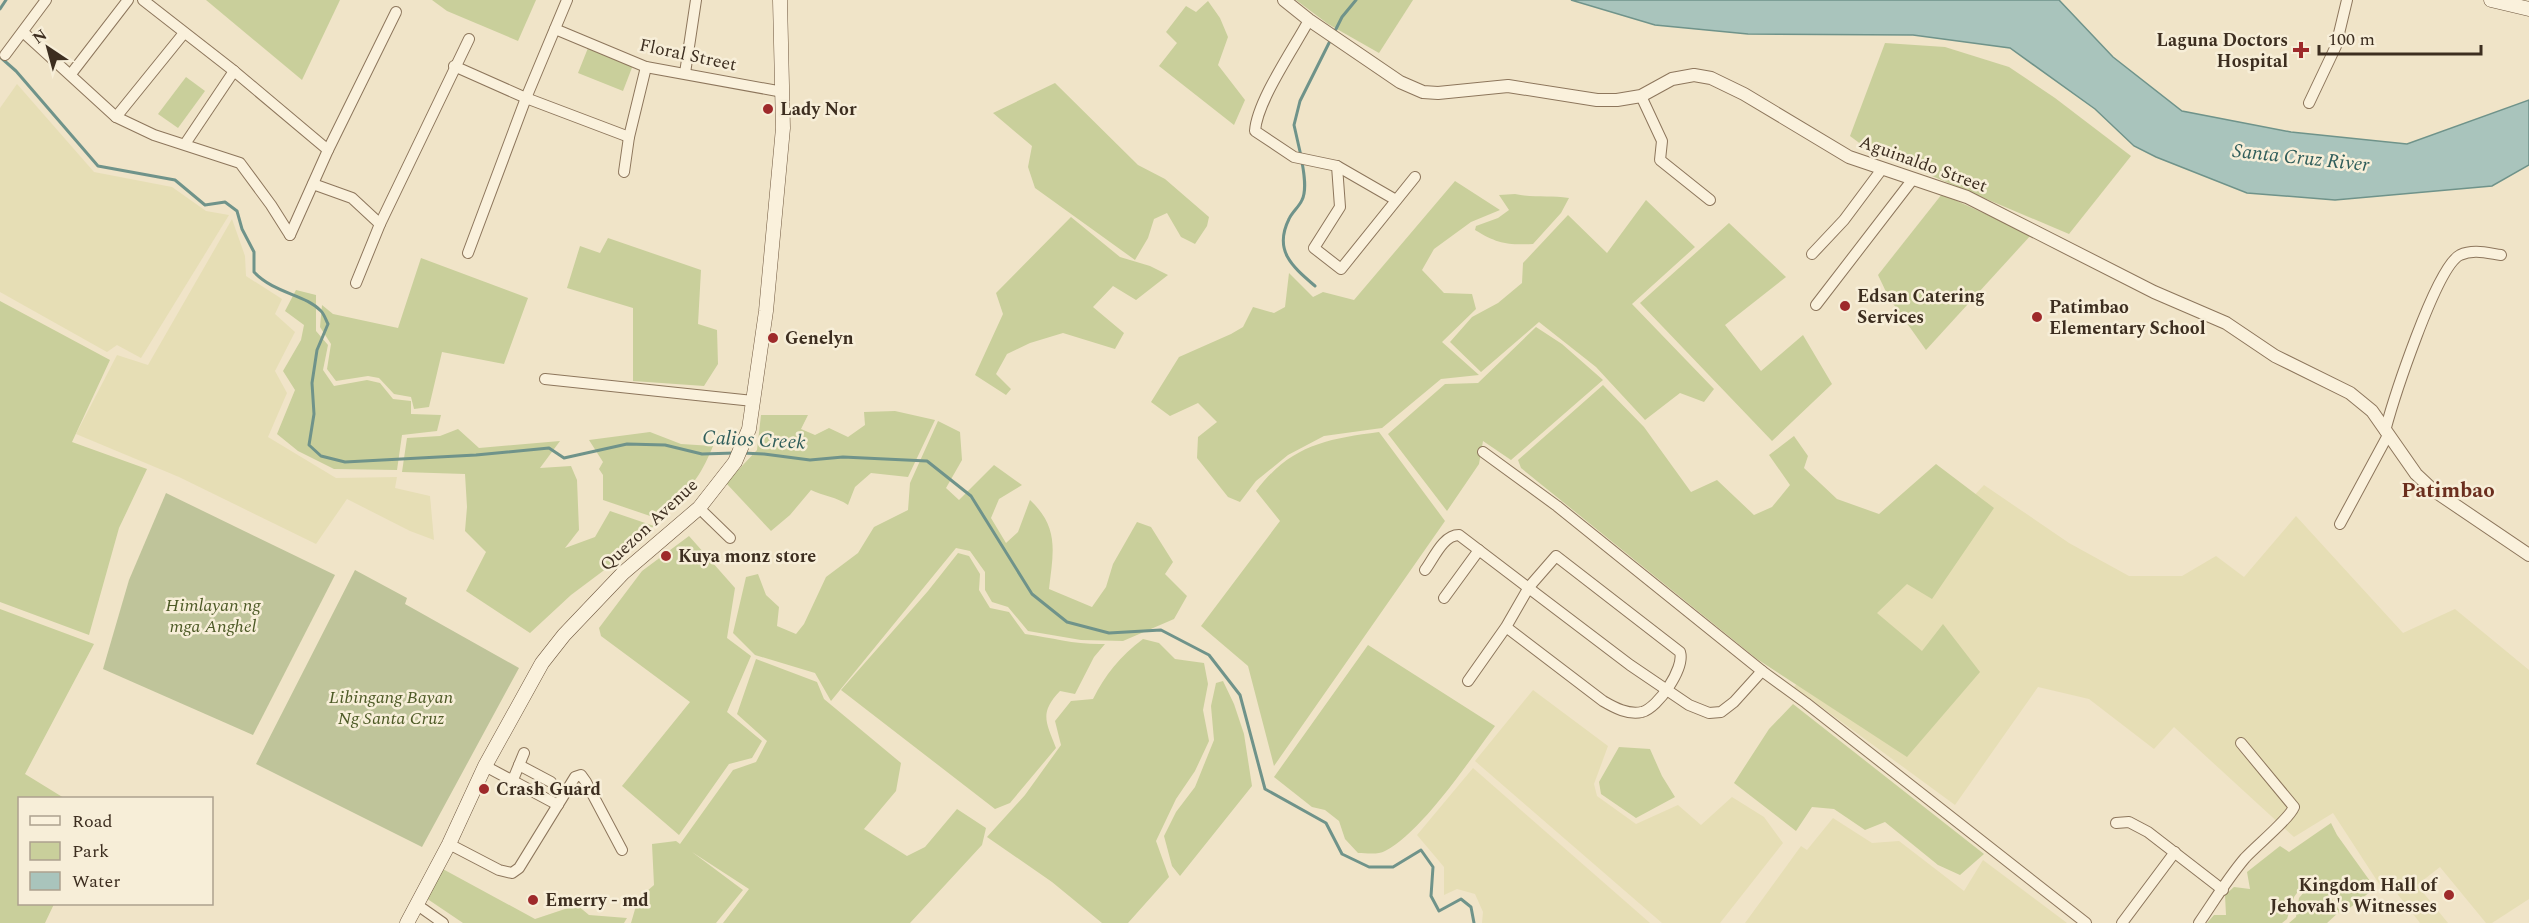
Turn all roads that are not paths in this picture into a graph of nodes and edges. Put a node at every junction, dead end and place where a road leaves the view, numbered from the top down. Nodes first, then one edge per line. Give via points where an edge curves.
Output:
1 (46, 0) edge
2 (128, 0) edge
3 (143, 0) edge
4 (567, 0) edge
5 (696, 0) edge
6 (780, 0) edge
7 (1284, 0) edge
8 (2347, 0) edge
9 (2491, 0) edge
10 (2522, 5) edge
11 (396, 12) dead end
12 (1309, 20) junction
13 (555, 29) junction
14 (23, 32) junction
15 (184, 33) junction
16 (469, 39) dead end
17 (5, 55) dead end
18 (454, 66) junction
19 (646, 67) junction
20 (234, 71) junction
21 (71, 74) junction
22 (685, 74) junction
23 (783, 92) junction
24 (1641, 96) junction
25 (526, 98) junction
26 (2309, 103) dead end
27 (116, 117) junction
28 (628, 137) junction
29 (185, 144) junction
30 (328, 150) junction
31 (1337, 166) junction
32 (1882, 169) junction
33 (624, 172) dead end
34 (1415, 177) dead end
35 (1913, 179) junction
36 (313, 184) junction
37 (1396, 200) junction
38 (1710, 200) dead end
39 (380, 224) junction
40 (468, 253) dead end
41 (1812, 254) dead end
42 (2501, 255) dead end
43 (356, 283) dead end
44 (1816, 304) dead end
45 (545, 379) dead end
46 (753, 401) junction
47 (2387, 433) junction
48 (1483, 452) dead end
49 (699, 508) junction
50 (2340, 524) dead end
51 (730, 538) dead end
52 (1479, 550) junction
53 (2529, 555) edge
54 (1425, 570) dead end
55 (1529, 587) junction
56 (1444, 598) dead end
57 (1506, 627) junction
58 (1762, 671) junction
59 (1468, 681) dead end
60 (1667, 689) junction
61 (2241, 743) dead end
62 (524, 753) dead end
63 (519, 765) junction
64 (485, 766) junction
65 (512, 782) junction
66 (551, 782) dead end
67 (558, 805) junction
68 (2116, 823) dead end
69 (449, 844) junction
70 (622, 850) dead end
71 (2175, 852) junction
72 (2223, 890) junction
73 (416, 904) junction
74 (407, 923) edge
75 (443, 923) edge
76 (2086, 923) edge
77 (2122, 923) edge
78 (2199, 923) edge

1 - 14 street
2 - 21 street
3 - 15 street
4 - 13 street
5 - 22 street
6 - 23 main road, Quezon Avenue
7 - 12 street, Aguinaldo Street
8 - 26 street via 2336,46
9 - 10 main road
11 - 30 street
12 - 24 street, Aguinaldo Street via 1400,82 1423,92 1508,86 1597,100
12 - 31 street via 1270,90 1255,131 1294,157
13 - 19 street, Floral Street
13 - 25 street
14 - 17 street
14 - 21 street
15 - 20 street
15 - 27 street
16 - 18 street
18 - 25 street
18 - 39 street
19 - 22 street, Floral Street
19 - 28 street
20 - 29 street
20 - 30 street
21 - 27 street
22 - 23 street, Floral Street
23 - 46 main road, Quezon Avenue via 766,311
24 - 32 street, Aguinaldo Street via 1672,80 1694,75 1712,78 1849,157
24 - 38 street via 1662,141 1660,160
25 - 28 street
25 - 40 street
27 - 29 street
28 - 33 street
29 - 36 street via 240,163 290,235
30 - 36 street
31 - 37 street
31 - 37 street via 1340,207 1314,248 1341,269
32 - 35 street, Aguinaldo Street
32 - 41 street via 1844,220
34 - 37 street
35 - 44 street
35 - 47 street, Aguinaldo Street via 1967,196 2154,292 2226,322 2275,356 2350,393 2372,411
36 - 39 street via 352,198
39 - 43 street
42 - 47 street via 2476,251 2458,255 2449,267 2421,324 2397,390
45 - 46 street
46 - 49 main road, Quezon Avenue via 735,462
47 - 50 street
47 - 53 street, Aguinaldo Street via 2416,474 2433,490
48 - 58 street via 1557,506
49 - 51 street
49 - 64 main road, Quezon Avenue via 623,573 564,635 542,663
52 - 54 street via 1459,535 1452,535
52 - 55 street
52 - 56 street
55 - 57 street
55 - 60 street
55 - 60 street via 1556,556 1680,652 1678,671
57 - 59 street
57 - 60 street via 1617,709 1646,711
58 - 60 street via 1721,712 1708,713 1689,705
58 - 76 street
61 - 72 street via 2294,807 2243,860
62 - 63 street
63 - 65 street
63 - 66 street
64 - 65 street
64 - 69 main road, Quezon Avenue
65 - 67 street
67 - 69 street via 512,873
67 - 70 street via 575,777 581,776
68 - 71 street via 2129,822
69 - 73 main road, Quezon Avenue
71 - 72 street
71 - 77 street
72 - 78 street
73 - 74 main road, Quezon Avenue
73 - 75 street

